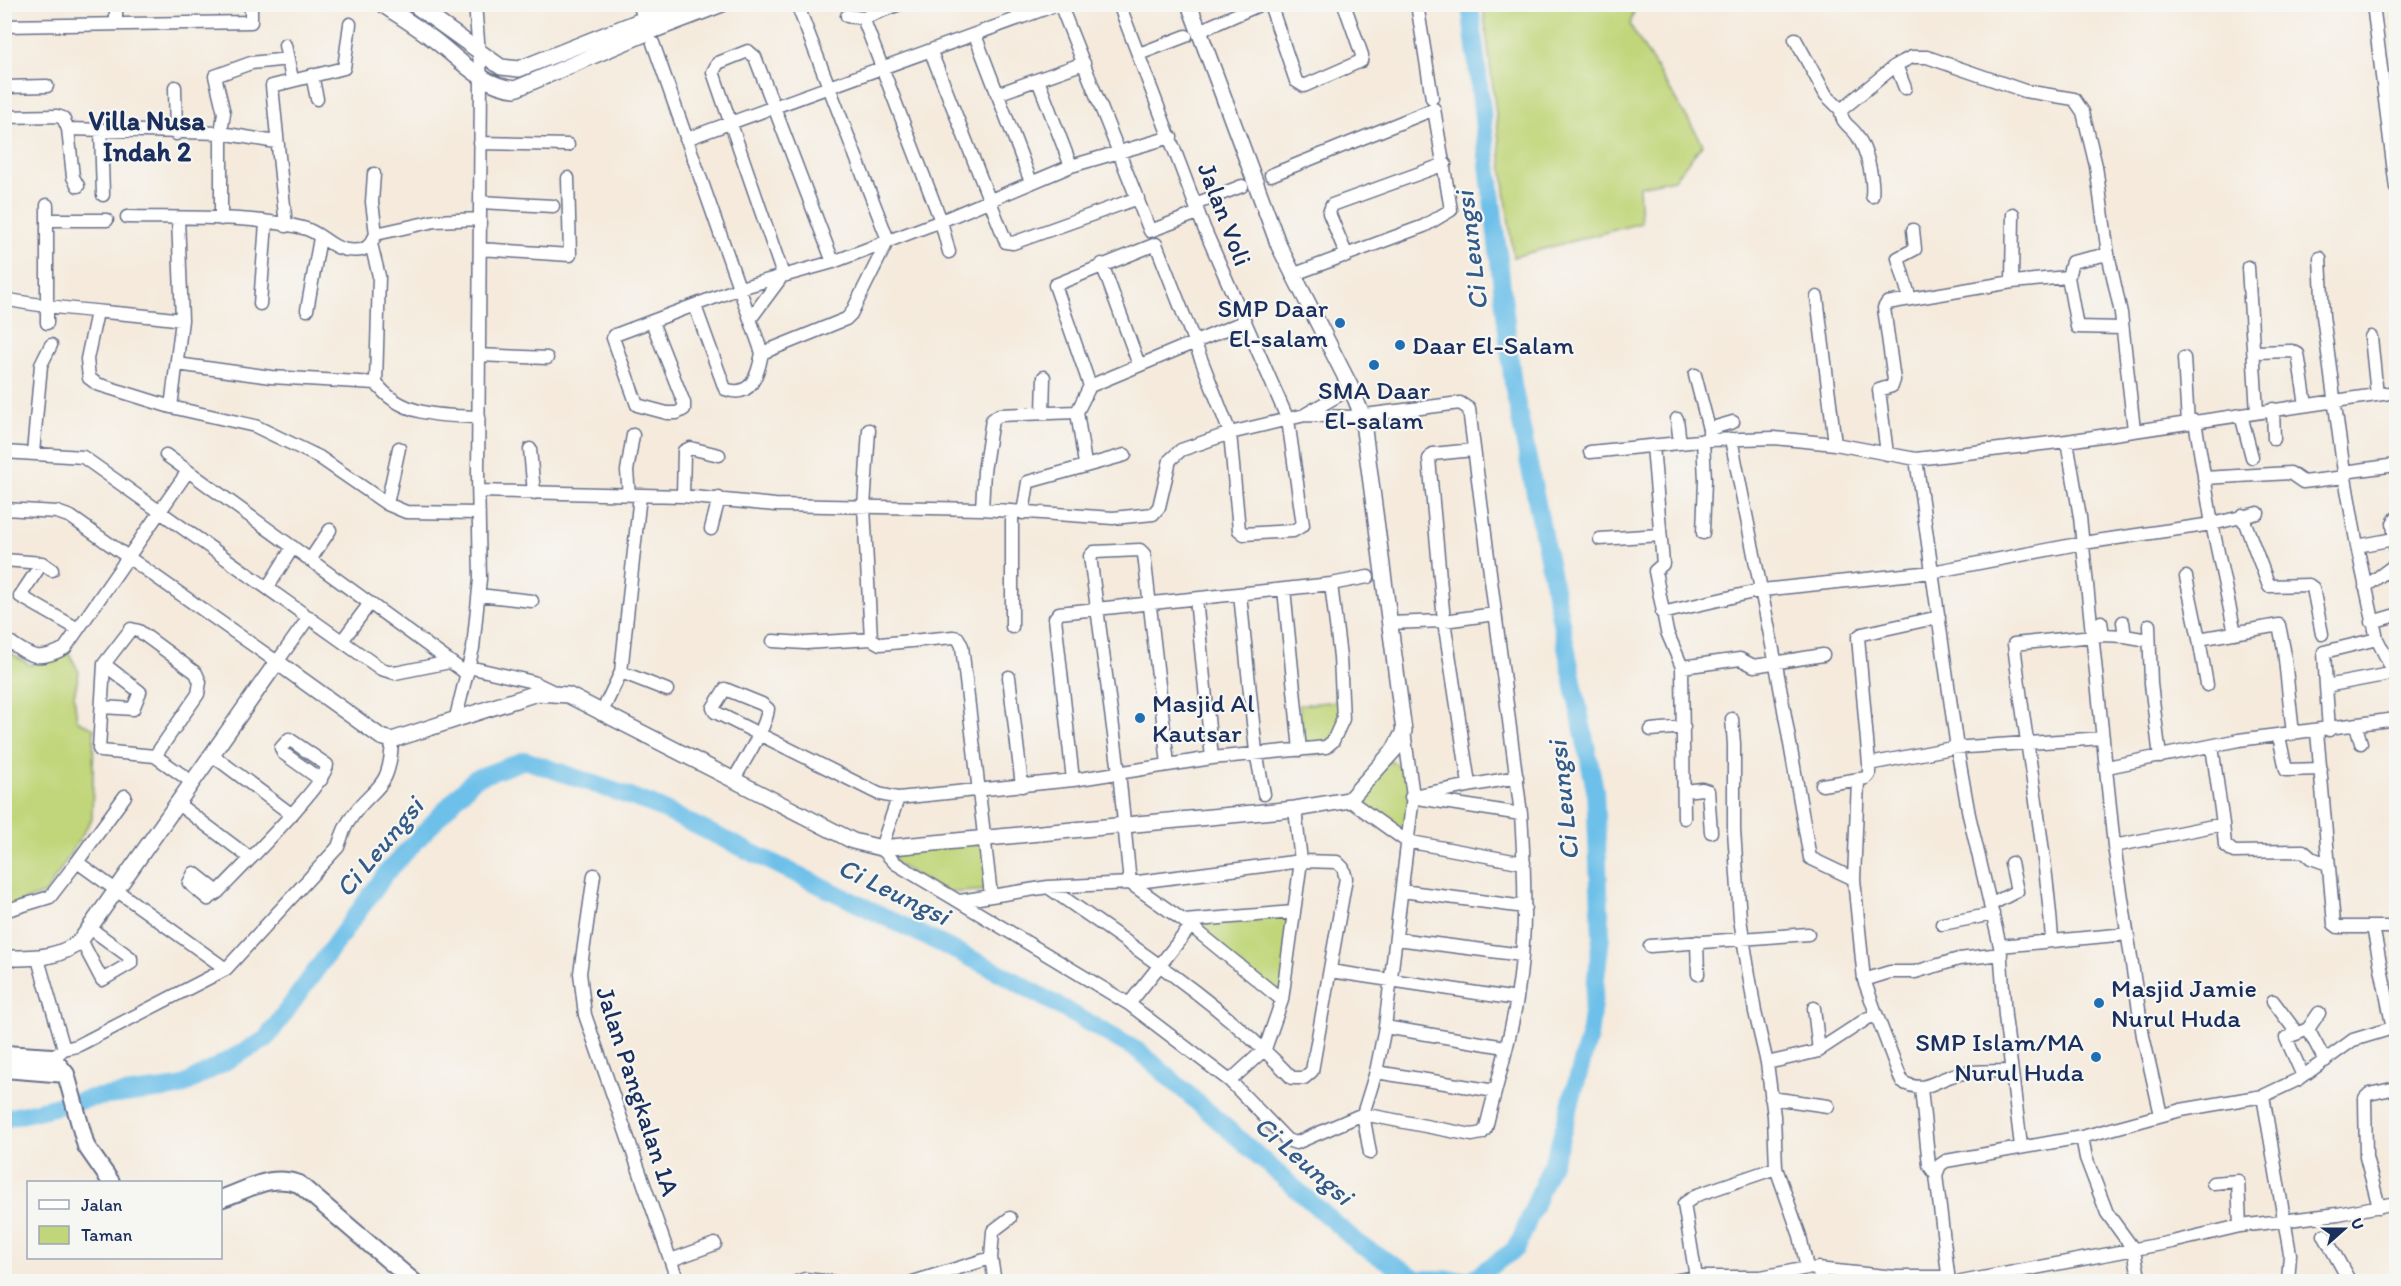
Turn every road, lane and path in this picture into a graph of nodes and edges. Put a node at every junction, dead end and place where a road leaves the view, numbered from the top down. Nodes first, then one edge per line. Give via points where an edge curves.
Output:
1 (116, 4) edge
2 (250, 4) edge
3 (382, 4) edge
4 (413, 4) edge
5 (475, 4) edge
6 (682, 4) edge
7 (722, 4) edge
8 (797, 4) edge
9 (900, 4) edge
10 (1015, 4) edge
11 (1059, 4) edge
12 (1119, 4) edge
13 (1189, 4) edge
14 (1261, 4) edge
15 (1270, 4) edge
16 (1344, 4) edge
17 (1417, 4) edge
18 (2373, 4) edge
19 (847, 16) dead end
20 (863, 18) junction
21 (1020, 18) junction
22 (116, 24) junction
23 (350, 24) dead end
24 (647, 24) edge
25 (4, 26) edge
26 (1192, 33) junction
27 (975, 34) junction
28 (1795, 39) dead end
29 (285, 45) dead end
30 (478, 51) junction
31 (931, 52) junction
32 (1139, 54) junction
33 (288, 59) junction
34 (1084, 63) junction
35 (1896, 65) junction
36 (884, 68) junction
37 (312, 75) junction
38 (481, 78) junction
39 (292, 79) junction
40 (1038, 80) junction
41 (47, 86) dead end
42 (4, 87) edge
43 (175, 87) dead end
44 (829, 88) junction
45 (1905, 88) dead end
46 (997, 94) junction
47 (1432, 98) dead end
48 (317, 99) dead end
49 (775, 108) junction
50 (1841, 110) junction
51 (4, 117) edge
52 (732, 123) junction
53 (68, 129) junction
54 (101, 130) junction
55 (176, 134) junction
56 (221, 134) junction
57 (1171, 137) junction
58 (686, 139) junction
59 (276, 142) junction
60 (480, 143) junction
61 (568, 145) dead end
62 (1120, 152) junction
63 (1445, 164) junction
64 (1071, 166) junction
65 (374, 174) dead end
66 (1271, 175) dead end
67 (568, 178) dead end
68 (1031, 182) junction
69 (78, 186) dead end
70 (1242, 186) dead end
71 (2397, 188) edge
72 (103, 195) dead end
73 (1872, 196) dead end
74 (1138, 198) junction
75 (988, 200) junction
76 (480, 202) junction
77 (47, 205) dead end
78 (553, 206) dead end
79 (1196, 209) junction
80 (2013, 214) dead end
81 (127, 217) dead end
82 (178, 218) junction
83 (221, 219) junction
84 (480, 219) junction
85 (47, 220) junction
86 (107, 220) dead end
87 (941, 221) junction
88 (266, 223) junction
89 (286, 226) junction
90 (1913, 230) dead end
91 (320, 238) junction
92 (374, 239) junction
93 (888, 240) junction
94 (480, 249) junction
95 (949, 252) dead end
96 (2109, 254) junction
97 (1347, 256) junction
98 (2320, 258) dead end
99 (833, 262) junction
100 (1102, 264) junction
101 (2248, 267) dead end
102 (783, 275) junction
103 (1292, 275) junction
104 (2068, 277) junction
105 (2012, 282) junction
106 (740, 288) junction
107 (1817, 297) dead end
108 (4, 299) edge
109 (1910, 299) junction
110 (260, 304) dead end
111 (695, 306) junction
112 (47, 308) junction
113 (307, 310) dead end
114 (97, 312) junction
115 (751, 318) junction
116 (182, 320) junction
117 (652, 322) junction
118 (1243, 322) junction
119 (47, 323) dead end
120 (2122, 328) junction
121 (2371, 337) dead end
122 (1194, 343) junction
123 (51, 345) dead end
124 (2255, 352) junction
125 (762, 353) junction
126 (479, 355) junction
127 (547, 358) dead end
128 (2184, 358) dead end
129 (177, 364) junction
130 (1139, 365) junction
131 (1695, 375) dead end
132 (1044, 377) dead end
133 (376, 383) junction
134 (1090, 386) junction
135 (1351, 388) junction
136 (2397, 392) edge
137 (2377, 395) junction
138 (2334, 401) junction
139 (2306, 405) junction
140 (171, 407) junction
141 (2273, 409) junction
142 (1077, 412) junction
143 (2257, 412) junction
144 (1043, 413) junction
145 (1305, 415) junction
146 (1362, 415) junction
147 (2241, 415) junction
148 (479, 417) junction
149 (1677, 419) dead end
150 (1288, 420) junction
151 (1733, 422) dead end
152 (2191, 422) junction
153 (869, 430) dead end
154 (2134, 430) junction
155 (1230, 433) junction
156 (633, 435) dead end
157 (1707, 436) junction
158 (1731, 439) junction
159 (2274, 439) dead end
160 (2067, 441) junction
161 (1680, 442) junction
162 (1835, 444) junction
163 (1653, 446) junction
164 (399, 448) dead end
165 (530, 449) dead end
166 (1473, 450) junction
167 (4, 452) edge
168 (1590, 452) dead end
169 (33, 453) junction
170 (1887, 454) junction
171 (166, 455) dead end
172 (719, 455) dead end
173 (1125, 455) dead end
174 (2252, 457) dead end
175 (1916, 459) junction
176 (1085, 464) junction
177 (2397, 465) edge
178 (188, 471) junction
179 (2344, 474) junction
180 (2204, 478) junction
181 (479, 491) junction
182 (534, 493) junction
183 (634, 495) junction
184 (683, 496) junction
185 (719, 498) junction
186 (387, 504) junction
187 (864, 507) junction
188 (4, 509) edge
189 (982, 509) junction
190 (159, 512) junction
191 (1018, 512) junction
192 (479, 513) junction
193 (2258, 513) dead end
194 (2242, 515) junction
195 (2397, 518) edge
196 (2212, 524) junction
197 (711, 529) dead end
198 (330, 530) dead end
199 (1703, 533) dead end
200 (1660, 536) junction
201 (2394, 538) junction
202 (1600, 539) dead end
203 (2083, 543) junction
204 (2357, 546) junction
205 (293, 547) junction
206 (2397, 551) edge
207 (128, 557) junction
208 (4, 560) edge
209 (310, 560) junction
210 (2397, 564) edge
211 (1932, 572) junction
212 (1368, 577) dead end
213 (2186, 577) dead end
214 (270, 582) dead end
215 (1331, 584) junction
216 (2365, 587) junction
217 (1284, 589) junction
218 (1762, 590) junction
219 (1240, 594) junction
220 (479, 595) junction
221 (1196, 599) junction
222 (532, 601) dead end
223 (370, 603) junction
224 (1151, 604) junction
225 (1098, 610) junction
226 (1662, 613) junction
227 (1495, 614) junction
228 (2397, 615) edge
229 (309, 617) junction
230 (1939, 617) junction
231 (1444, 621) junction
232 (2101, 622) dead end
233 (2123, 622) dead end
234 (2372, 622) junction
235 (1389, 623) junction
236 (2148, 625) dead end
237 (1012, 627) dead end
238 (78, 629) junction
239 (2235, 633) junction
240 (2322, 634) dead end
241 (2098, 636) junction
242 (2125, 636) junction
243 (4, 638) edge
244 (870, 639) junction
245 (2199, 639) junction
246 (2377, 639) junction
247 (2148, 640) junction
248 (342, 641) junction
249 (772, 641) dead end
250 (1823, 655) dead end
251 (277, 662) junction
252 (450, 662) junction
253 (1776, 663) junction
254 (104, 664) junction
255 (1682, 667) junction
256 (468, 670) junction
257 (621, 672) junction
258 (2396, 675) edge
259 (1009, 677) dead end
260 (2206, 685) dead end
261 (2326, 687) junction
262 (667, 690) dead end
263 (554, 692) junction
264 (103, 708) junction
265 (601, 714) junction
266 (456, 717) junction
267 (1732, 719) dead end
268 (2397, 719) edge
269 (2356, 726) junction
270 (1684, 727) junction
271 (1404, 730) junction
272 (1651, 730) dead end
273 (2323, 731) junction
274 (2286, 735) junction
275 (2103, 738) junction
276 (392, 740) junction
277 (2026, 742) junction
278 (2361, 743) dead end
279 (2212, 746) junction
280 (1957, 748) junction
281 (1300, 750) junction
282 (1256, 752) junction
283 (212, 755) junction
284 (155, 756) junction
285 (2160, 757) junction
286 (1212, 758) junction
287 (1168, 764) junction
288 (1869, 764) junction
289 (2107, 767) junction
290 (2321, 769) junction
291 (1119, 772) junction
292 (1517, 777) junction
293 (321, 780) dead end
294 (1072, 780) junction
295 (1858, 780) junction
296 (733, 781) junction
297 (192, 782) junction
298 (1468, 784) junction
299 (1822, 785) dead end
300 (1022, 786) junction
301 (979, 790) junction
302 (1684, 791) junction
303 (1264, 794) dead end
304 (125, 796) dead end
305 (1412, 796) junction
306 (898, 798) junction
307 (1349, 800) junction
308 (177, 804) junction
309 (1295, 809) junction
310 (291, 814) junction
311 (1521, 814) junction
312 (1684, 818) dead end
313 (2223, 824) junction
314 (1125, 825) junction
315 (1711, 832) dead end
316 (984, 837) junction
317 (1406, 841) junction
318 (2114, 846) junction
319 (881, 848) junction
320 (250, 858) junction
321 (1301, 861) junction
322 (77, 862) junction
323 (1524, 863) junction
324 (2011, 863) dead end
325 (2328, 864) junction
326 (594, 875) dead end
327 (1854, 879) junction
328 (1130, 883) junction
329 (1048, 886) junction
330 (116, 890) junction
331 (1402, 891) junction
332 (218, 892) dead end
333 (991, 895) junction
334 (960, 901) junction
335 (1525, 907) junction
336 (1992, 909) junction
337 (4, 911) edge
338 (1293, 912) junction
339 (1188, 923) junction
340 (1942, 924) dead end
341 (90, 927) junction
342 (2373, 927) junction
343 (2397, 927) edge
344 (1809, 934) dead end
345 (2127, 934) junction
346 (1743, 938) junction
347 (1396, 939) junction
348 (2052, 939) junction
349 (81, 940) junction
350 (1697, 942) junction
351 (1650, 946) dead end
352 (2001, 950) junction
353 (1522, 955) junction
354 (4, 958) edge
355 (38, 958) junction
356 (1160, 965) junction
357 (226, 969) junction
358 (1330, 971) junction
359 (1698, 974) dead end
360 (1864, 980) junction
361 (1390, 981) junction
362 (1517, 999) junction
363 (1282, 1000) junction
364 (2273, 1001) dead end
365 (1129, 1004) junction
366 (1814, 1008) dead end
367 (2319, 1013) dead end
368 (1877, 1016) junction
369 (1384, 1027) junction
370 (2395, 1028) edge
371 (2302, 1031) junction
372 (1505, 1047) junction
373 (1265, 1049) junction
374 (1819, 1050) junction
375 (58, 1053) junction
376 (5, 1055) edge
377 (2325, 1061) junction
378 (1767, 1063) junction
379 (2011, 1071) junction
380 (1376, 1072) junction
381 (48, 1074) junction
382 (2303, 1076) junction
383 (68, 1081) junction
384 (1230, 1081) junction
385 (1922, 1088) junction
386 (2397, 1088) edge
387 (1495, 1091) junction
388 (2263, 1096) junction
389 (1771, 1098) junction
390 (1828, 1106) dead end
391 (1363, 1114) junction
392 (2162, 1115) junction
393 (2082, 1137) junction
394 (2021, 1146) junction
395 (1370, 1153) dead end
396 (1776, 1168) junction
397 (1936, 1175) junction
398 (110, 1181) edge
399 (2213, 1183) dead end
400 (222, 1198) edge
401 (2397, 1203) edge
402 (2379, 1207) junction
403 (1010, 1218) dead end
404 (2283, 1220) junction
405 (2240, 1226) junction
406 (2324, 1235) dead end
407 (715, 1244) dead end
408 (2134, 1250) junction
409 (991, 1258) junction
410 (671, 1260) junction
411 (1804, 1272) edge
412 (1702, 1279) edge
413 (1953, 1280) edge
414 (414, 1281) edge
415 (678, 1281) edge
416 (796, 1281) edge
417 (834, 1281) edge
418 (913, 1281) edge
419 (995, 1281) edge
420 (1668, 1281) edge
421 (1821, 1281) edge
422 (2140, 1281) edge
423 (2288, 1281) edge
424 (2350, 1281) edge

1 - 22 street
2 - 22 street via 251,22
3 - 38 street
4 - 30 street
5 - 30 street
6 - 24 street
7 - 24 street
8 - 44 street
9 - 20 street
10 - 21 street
11 - 21 street
11 - 34 street
12 - 32 street, Jalan Voli
13 - 26 street
14 - 26 street
15 - 16 street via 1296,81 1304,86 1361,61
17 - 47 street
18 - 71 street
19 - 20 street
20 - 36 street
21 - 27 street
22 - 25 street
23 - 37 street via 346,66
24 - 30 street via 519,69 501,67
24 - 38 street via 514,89
24 - 58 street
26 - 32 street
26 - 103 street
27 - 31 street
27 - 46 street
28 - 50 street via 1826,95
29 - 33 street
30 - 38 street
31 - 36 street
31 - 75 street
32 - 57 street, Jalan Voli
33 - 39 street
33 - 56 street via 251,63 217,75 224,113
34 - 40 street
34 - 62 street
35 - 45 street
35 - 50 street
35 - 96 street via 1912,57 1928,57 2025,91 2077,101 2092,147
36 - 44 street
36 - 87 street
37 - 39 street
37 - 48 street
38 - 60 street
39 - 59 street via 272,86
40 - 46 street
40 - 64 street
41 - 42 street
43 - 55 street
44 - 49 street
44 - 93 street
46 - 68 street
49 - 52 street
49 - 52 street via 755,57 748,51 718,63 714,69
49 - 99 street
50 - 73 street via 1845,123 1859,138 1872,182
51 - 53 street via 57,116 63,118
52 - 58 street
52 - 102 street
53 - 54 street
53 - 69 street via 73,177
54 - 55 street
54 - 72 street
55 - 56 street
56 - 59 street
56 - 83 street
57 - 62 street
57 - 79 street, Jalan Voli
58 - 106 street
59 - 89 street
60 - 61 street
60 - 76 street
62 - 64 street
62 - 74 street
63 - 66 street via 1434,109
63 - 97 street via 1452,206 1449,212
63 - 97 street via 1332,205 1329,213
64 - 68 street
65 - 92 street
67 - 94 street via 570,255
68 - 75 street
70 - 79 street
74 - 75 street via 1010,243 1005,241
74 - 79 street via 1150,231
75 - 87 street
76 - 78 street
76 - 84 street
77 - 85 street
79 - 118 street, Jalan Voli
80 - 105 street
81 - 82 street
82 - 83 street
82 - 116 street
83 - 88 street
84 - 92 street via 435,221
84 - 94 street
85 - 86 street
85 - 112 street
87 - 93 street
87 - 95 street
88 - 89 street
88 - 110 street
89 - 91 street via 305,228
90 - 109 street via 1916,249 1898,258
91 - 92 street via 338,249 363,250
91 - 113 street
92 - 133 street via 379,276
93 - 99 street
93 - 125 street via 846,319
94 - 126 street
96 - 104 street via 2074,260
96 - 120 street
97 - 103 street
98 - 138 street
99 - 102 street
100 - 122 street via 1156,244
100 - 130 street
100 - 134 street via 1055,285
101 - 124 street
102 - 106 street
102 - 115 street
103 - 135 street
104 - 105 street
104 - 120 street via 2078,327
105 - 109 street
106 - 111 street
106 - 115 street
107 - 162 street
108 - 112 street
109 - 170 street via 1889,303 1884,308 1894,380 1892,386 1879,390
111 - 117 street
111 - 125 street via 725,389 747,391 759,375
112 - 114 street
112 - 119 street
114 - 116 street
114 - 140 street via 87,359 89,378
115 - 125 street
116 - 129 street
117 - 117 street via 613,338 637,405 676,413 684,409 684,403
118 - 122 street
118 - 150 street, Jalan Voli
120 - 154 street
121 - 137 street
122 - 130 street
122 - 155 street
123 - 169 street via 41,365
124 - 139 street via 2296,352
124 - 143 street
126 - 127 street
126 - 148 street
128 - 152 street
129 - 133 street via 271,377
129 - 140 street
130 - 134 street
131 - 157 street
132 - 144 street
133 - 148 street via 390,400 434,415
134 - 142 street
135 - 145 street
135 - 146 street
136 - 137 street
137 - 138 street
138 - 139 street
138 - 179 street
139 - 141 street
140 - 186 street via 255,426 319,457
141 - 143 street
141 - 159 street
142 - 144 street
142 - 176 street
143 - 147 street
144 - 189 street via 999,415 992,420
145 - 146 street
145 - 150 street
146 - 166 street via 1460,403 1469,410
146 - 235 street
147 - 152 street
147 - 174 street
148 - 181 street
149 - 161 street
150 - 155 street
150 - 155 street, Jalan Voli via 1304,519 1303,525 1293,531 1240,531
151 - 157 street
152 - 154 street
152 - 180 street
153 - 187 street
154 - 160 street
155 - 191 street via 1181,450 1170,460 1159,507 1153,514 1113,518
156 - 183 street via 627,471
157 - 158 street
157 - 161 street
157 - 199 street
158 - 162 street via 1774,438
158 - 218 street
160 - 175 street
160 - 203 street
161 - 163 street
162 - 170 street
163 - 168 street
163 - 200 street
164 - 186 street
165 - 182 street
166 - 227 street
166 - 231 street via 1433,454 1429,459
167 - 169 street
169 - 190 street via 83,456
170 - 175 street
171 - 178 street
172 - 184 street via 690,448 684,451
173 - 176 street
175 - 211 street
176 - 191 street via 1028,482
177 - 179 street
178 - 190 street
178 - 205 street
179 - 180 street via 2303,482 2290,473
179 - 204 street
180 - 196 street
181 - 182 street
181 - 192 street
182 - 183 street
183 - 184 street
183 - 257 street
184 - 185 street
185 - 187 street via 775,505
185 - 197 street
186 - 192 street via 417,514
187 - 189 street
187 - 244 street
188 - 207 street via 57,512 71,517
189 - 191 street
190 - 207 street
190 - 229 street
191 - 237 street
192 - 220 street
193 - 194 street
194 - 196 street
194 - 240 street via 2269,586 2313,588
195 - 201 street via 2393,521
196 - 203 street
196 - 239 street
198 - 209 street
200 - 202 street
200 - 226 street via 1663,564 1654,574
201 - 204 street
201 - 206 street
203 - 211 street
203 - 241 street
204 - 216 street
205 - 209 street
205 - 214 street
207 - 238 street
207 - 251 street
208 - 238 street via 47,566 20,596
209 - 223 street
210 - 216 street
211 - 218 street
211 - 230 street
212 - 215 street
213 - 245 street
215 - 217 street
215 - 281 street via 1344,719 1328,746
216 - 234 street
217 - 219 street
217 - 281 street
218 - 226 street
218 - 253 street
219 - 221 street
219 - 282 street
220 - 222 street
220 - 256 street
221 - 224 street
221 - 286 street
223 - 248 street
223 - 252 street
224 - 225 street
224 - 225 street via 1142,551 1094,552 1090,556
224 - 287 street
225 - 291 street
225 - 294 street via 1061,612 1055,618
226 - 255 street
227 - 231 street
227 - 292 street
228 - 234 street
229 - 248 street
229 - 251 street
230 - 280 street
230 - 288 street via 1858,637
231 - 235 street
231 - 298 street
232 - 241 street
233 - 242 street
234 - 246 street
235 - 271 street
236 - 247 street
238 - 243 street via 65,648 49,656 33,657
239 - 245 street
239 - 274 street via 2280,626
241 - 242 street
241 - 275 street
241 - 277 street via 2014,645
242 - 247 street
244 - 249 street
244 - 301 street via 880,644 958,638
245 - 260 street
246 - 258 street
246 - 261 street via 2324,652
247 - 285 street
248 - 252 street via 381,669 396,673
250 - 253 street
251 - 276 street via 381,737
251 - 283 street
252 - 256 street
253 - 255 street via 1750,666 1740,659
253 - 327 street via 1810,858
254 - 264 street
254 - 264 street via 140,692 132,709
254 - 284 street via 127,631 135,629 199,677 198,694
255 - 270 street
256 - 263 street via 533,682
256 - 266 street
257 - 262 street
257 - 265 street
258 - 261 street
259 - 300 street
261 - 273 street
263 - 265 street via 568,695
263 - 266 street via 537,693
264 - 284 street via 99,750
265 - 296 street
266 - 276 street
267 - 346 street via 1734,830
268 - 269 street
269 - 273 street
269 - 278 street
270 - 272 street
270 - 302 street
271 - 305 street
271 - 307 street via 1394,750
273 - 274 street
273 - 290 street
274 - 279 street
274 - 290 street via 2286,770
275 - 277 street
275 - 289 street
276 - 357 street via 387,776 348,822 338,847
277 - 280 street
277 - 348 street via 2043,840
279 - 285 street
279 - 313 street
280 - 288 street
280 - 336 street
281 - 282 street
282 - 286 street
282 - 303 street
283 - 297 street
283 - 310 street
284 - 297 street
285 - 289 street
286 - 287 street
287 - 291 street
288 - 295 street via 1869,775
289 - 318 street
290 - 325 street
291 - 294 street
291 - 314 street
292 - 298 street
292 - 311 street
293 - 310 street
294 - 300 street
295 - 299 street
295 - 327 street
296 - 306 street via 758,733 879,794
296 - 319 street via 854,841
297 - 308 street
298 - 305 street
300 - 301 street
301 - 306 street
301 - 316 street
302 - 312 street
302 - 315 street via 1708,791
304 - 322 street
305 - 311 street
305 - 317 street
306 - 319 street
307 - 309 street
307 - 317 street
308 - 320 street
308 - 330 street
309 - 314 street
309 - 321 street
310 - 320 street
311 - 323 street
313 - 318 street
313 - 325 street via 2225,845 2234,852 2302,851
314 - 316 street
314 - 328 street
316 - 319 street
316 - 333 street
317 - 323 street
317 - 331 street
318 - 345 street
319 - 334 street via 895,863
320 - 332 street
321 - 328 street
321 - 338 street
321 - 358 street via 1333,861 1345,872
322 - 330 street
322 - 337 street via 50,897
323 - 335 street
324 - 336 street via 2017,891
325 - 342 street via 2335,926
326 - 410 street, Jalan Pangkalan 1A via 580,973 585,1015
327 - 360 street
328 - 329 street
328 - 339 street
329 - 333 street
329 - 356 street
330 - 341 street
330 - 357 street
331 - 335 street
331 - 347 street
333 - 334 street
334 - 365 street
335 - 353 street
336 - 340 street
336 - 352 street
338 - 339 street
338 - 363 street
339 - 356 street
339 - 363 street
341 - 349 street
341 - 349 street via 131,958 131,963 102,980
342 - 343 street
342 - 370 street
344 - 346 street
345 - 348 street
345 - 392 street via 2143,1036
346 - 350 street
346 - 378 street
347 - 353 street
347 - 361 street
348 - 352 street
349 - 355 street via 72,949
350 - 351 street
350 - 359 street
352 - 360 street via 1915,972 1890,972
352 - 379 street
353 - 362 street
354 - 355 street
355 - 375 street
356 - 365 street
356 - 373 street
357 - 375 street
358 - 361 street
358 - 373 street via 1315,1065 1308,1076 1292,1078
360 - 368 street
361 - 362 street
361 - 369 street
362 - 372 street
363 - 373 street
364 - 371 street
365 - 384 street
366 - 374 street
367 - 371 street
368 - 374 street
368 - 385 street via 1902,1082
369 - 372 street
369 - 380 street
370 - 377 street via 2353,1041
371 - 377 street
371 - 382 street via 2286,1039
372 - 387 street
373 - 384 street
374 - 378 street
375 - 376 main road
375 - 381 street
375 - 383 main road
376 - 381 main road
377 - 382 street
378 - 389 street
379 - 385 street via 1958,1074
379 - 394 street
380 - 387 street
380 - 391 street
381 - 383 main road
382 - 388 street
383 - 398 main road via 86,1146
384 - 391 street via 1293,1143
385 - 397 street via 1929,1165
386 - 402 street via 2365,1098 2366,1157
387 - 391 street via 1486,1128 1476,1135
388 - 392 street
388 - 404 street
389 - 390 street
389 - 396 street
391 - 395 street
392 - 393 street
393 - 394 street
393 - 408 street via 2086,1158 2108,1213
394 - 397 street via 1946,1161
396 - 411 street via 1800,1236
396 - 412 street via 1697,1195 1683,1204
397 - 413 street
399 - 405 street via 2238,1181
400 - 414 main road via 272,1179 299,1184
401 - 402 street
402 - 404 street
403 - 409 street via 993,1231
404 - 405 street
404 - 423 street via 2290,1254
405 - 408 street
406 - 424 street
407 - 410 street
408 - 413 street
408 - 422 street
409 - 418 street
409 - 419 street
410 - 415 street, Jalan Pangkalan 1A
411 - 412 street
411 - 413 street
411 - 421 street
412 - 420 street
416 - 417 street

